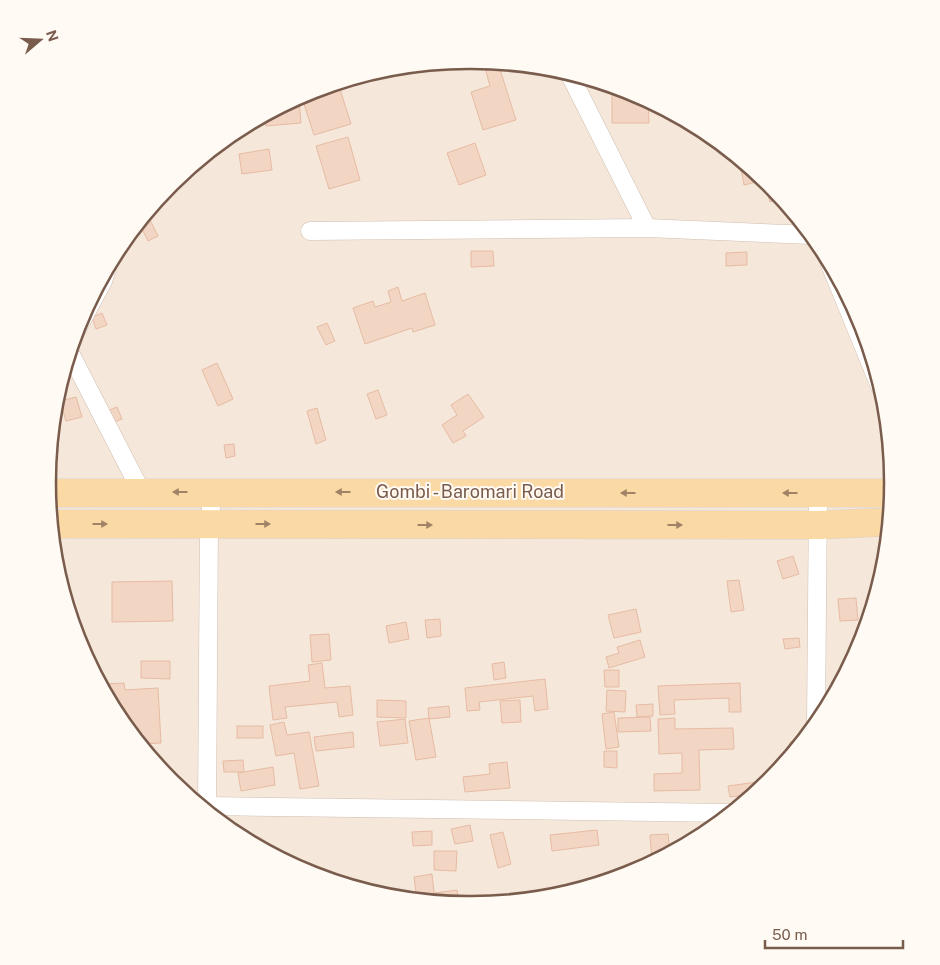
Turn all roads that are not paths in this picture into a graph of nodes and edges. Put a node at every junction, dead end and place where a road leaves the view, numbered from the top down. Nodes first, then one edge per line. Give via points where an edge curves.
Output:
1 (573, 82) edge
2 (647, 228) junction
3 (310, 231) dead end
4 (801, 235) edge
5 (74, 361) edge
6 (142, 492) junction
7 (213, 492) junction
8 (56, 493) edge
9 (818, 493) junction
10 (884, 493) edge
11 (882, 522) edge
12 (59, 524) edge
13 (209, 524) junction
14 (818, 525) junction
15 (816, 708) edge
16 (207, 802) edge
17 (214, 808) edge
18 (719, 813) edge

1 - 2 street
2 - 3 street
2 - 4 street
5 - 6 street
7 -> 6 main road, Gombi - Baromari Road
6 - 8 main road, Gombi - Baromari Road
9 -> 7 main road, Gombi - Baromari Road
7 - 13 street
9 - 10 main road, Gombi - Baromari Road
9 - 14 street
11 - 14 main road, Gombi - Baromari Road
12 -> 13 main road, Gombi - Baromari Road
13 -> 14 main road, Gombi - Baromari Road
13 - 16 street
14 - 15 street
17 - 18 street

